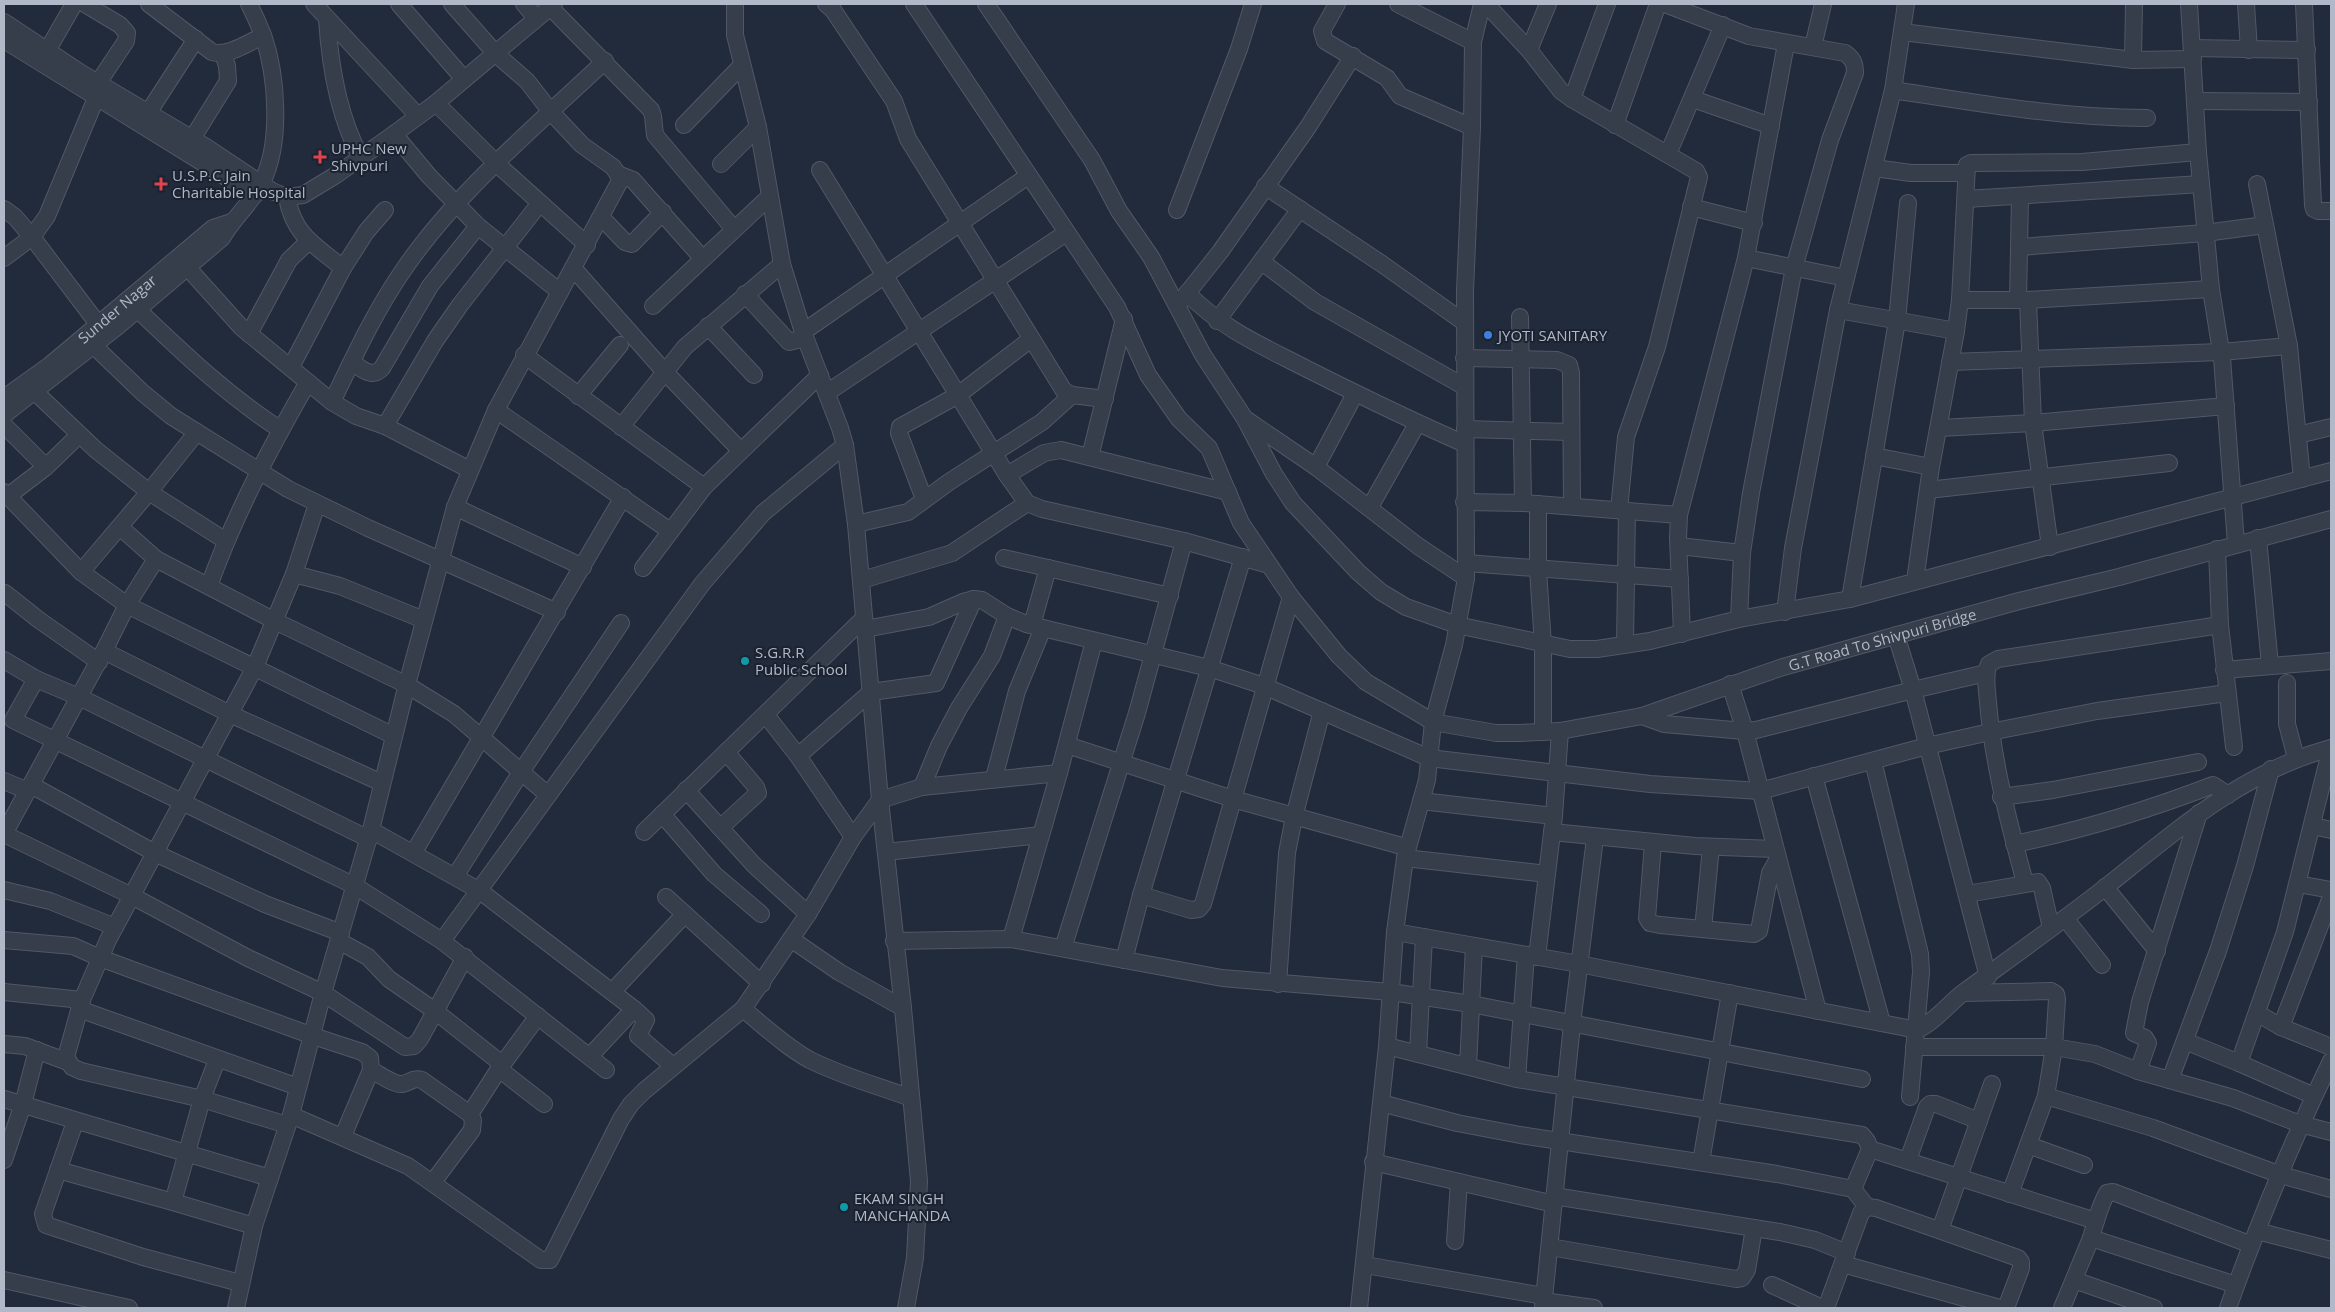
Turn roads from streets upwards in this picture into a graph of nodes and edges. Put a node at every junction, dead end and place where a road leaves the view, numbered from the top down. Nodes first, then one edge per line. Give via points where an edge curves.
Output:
1 (74, 4) edge
2 (85, 4) edge
3 (149, 4) edge
4 (249, 4) edge
5 (314, 4) edge
6 (399, 4) edge
7 (452, 4) edge
8 (524, 4) edge
9 (735, 4) edge
10 (826, 4) edge
11 (914, 4) edge
12 (986, 4) edge
13 (1252, 4) edge
14 (1337, 4) edge
15 (1398, 4) edge
16 (1482, 4) edge
17 (1486, 4) edge
18 (1548, 4) edge
19 (1607, 4) edge
20 (1658, 4) edge
21 (1665, 4) edge
22 (1824, 4) edge
23 (1906, 4) edge
24 (2134, 4) edge
25 (2189, 4) edge
26 (2246, 4) edge
27 (2304, 4) edge
28 (552, 6) edge
29 (536, 18) junction
30 (327, 19) junction
31 (4, 22) edge
32 (1723, 25) junction
33 (1902, 32) junction
34 (263, 36) junction
35 (196, 39) junction
36 (4, 40) edge
37 (1473, 42) junction
38 (1786, 44) junction
39 (1813, 47) junction
40 (1529, 50) junction
41 (2249, 50) junction
42 (2307, 50) junction
43 (47, 51) junction
44 (223, 53) junction
45 (496, 54) junction
46 (2192, 54) junction
47 (1353, 56) junction
48 (2133, 60) junction
49 (605, 61) junction
50 (742, 65) junction
51 (464, 78) junction
52 (97, 90) junction
53 (1893, 90) junction
54 (1572, 99) junction
55 (1693, 99) junction
56 (2195, 101) junction
57 (2309, 102) junction
58 (436, 103) junction
59 (551, 112) junction
60 (148, 113) junction
61 (418, 116) junction
62 (2147, 118) dead end
63 (684, 125) dead end
64 (1615, 125) junction
65 (758, 126) junction
66 (1771, 126) junction
67 (1472, 127) junction
68 (394, 134) junction
69 (192, 139) junction
70 (2198, 152) junction
71 (1668, 154) junction
72 (361, 158) junction
73 (497, 164) junction
74 (721, 164) dead end
75 (1874, 168) junction
76 (820, 170) dead end
77 (1965, 173) junction
78 (620, 175) junction
79 (1028, 176) junction
80 (2201, 184) junction
81 (2257, 184) dead end
82 (1265, 186) junction
83 (258, 189) junction
84 (2020, 196) junction
85 (287, 197) junction
86 (769, 197) junction
87 (1966, 199) junction
88 (540, 203) junction
89 (1908, 203) dead end
90 (456, 204) junction
91 (1690, 206) junction
92 (1300, 208) junction
93 (4, 209) edge
94 (385, 210) dead end
95 (1177, 210) dead end
96 (2331, 211) edge
97 (663, 212) junction
98 (602, 218) junction
99 (231, 222) junction
100 (961, 223) junction
101 (1754, 223) junction
102 (2265, 225) junction
103 (478, 226) junction
104 (734, 229) junction
105 (1066, 233) junction
106 (2205, 233) junction
107 (32, 237) junction
108 (309, 242) junction
109 (587, 245) junction
110 (506, 247) junction
111 (2020, 247) junction
112 (4, 258) edge
113 (1746, 258) junction
114 (702, 260) junction
115 (1262, 262) junction
116 (782, 264) junction
117 (187, 267) junction
118 (343, 268) junction
119 (1794, 268) junction
120 (574, 269) junction
121 (883, 275) junction
122 (1846, 278) junction
123 (996, 281) junction
124 (2211, 289) junction
125 (560, 292) junction
126 (745, 294) junction
127 (1182, 299) junction
128 (1960, 300) junction
129 (2023, 300) junction
130 (653, 306) dead end
131 (137, 310) junction
132 (1838, 310) junction
133 (1520, 317) dead end
134 (1124, 319) junction
135 (1218, 321) junction
136 (1897, 321) junction
137 (1465, 323) junction
138 (98, 324) junction
139 (708, 326) junction
140 (919, 330) junction
141 (1956, 331) junction
142 (248, 334) junction
143 (804, 335) junction
144 (1031, 338) junction
145 (93, 345) junction
146 (620, 345) dead end
147 (2289, 346) junction
148 (2221, 352) junction
149 (524, 355) junction
150 (1464, 358) junction
151 (1521, 358) junction
152 (2029, 360) junction
153 (352, 362) junction
154 (1950, 362) junction
155 (291, 367) junction
156 (664, 372) junction
157 (754, 375) dead end
158 (820, 375) junction
159 (308, 382) junction
160 (1465, 386) junction
161 (34, 391) junction
162 (828, 392) junction
163 (1355, 394) junction
164 (958, 395) junction
165 (1072, 395) junction
166 (578, 396) junction
167 (4, 398) edge
168 (1105, 399) junction
169 (332, 402) junction
170 (2226, 406) junction
171 (496, 410) junction
172 (4, 415) edge
173 (1245, 419) junction
174 (2033, 423) junction
175 (1417, 424) junction
176 (4, 425) edge
177 (385, 426) junction
178 (621, 427) junction
179 (2331, 427) edge
180 (1939, 428) junction
181 (281, 430) junction
182 (197, 432) junction
183 (1522, 432) junction
184 (1571, 432) junction
185 (80, 435) junction
186 (2298, 435) junction
187 (1465, 437) junction
188 (845, 445) junction
189 (740, 450) junction
190 (994, 452) junction
191 (1874, 456) junction
192 (1090, 457) junction
193 (2168, 463) dead end
194 (46, 467) junction
195 (1316, 467) junction
196 (1931, 468) junction
197 (470, 470) junction
198 (2331, 471) edge
199 (258, 472) junction
200 (1007, 475) junction
201 (2039, 478) junction
202 (2302, 479) junction
203 (704, 487) junction
204 (1928, 490) junction
205 (149, 492) junction
206 (1228, 492) junction
207 (6, 494) edge
208 (623, 497) junction
209 (924, 499) junction
210 (1464, 502) junction
211 (1027, 503) junction
212 (317, 504) junction
213 (1531, 504) junction
214 (1572, 506) junction
215 (455, 507) junction
216 (1370, 507) junction
217 (2233, 507) junction
218 (1623, 510) junction
219 (1680, 515) junction
220 (2331, 519) edge
221 (856, 524) junction
222 (120, 526) junction
223 (670, 531) junction
224 (2258, 538) junction
225 (2236, 540) junction
226 (226, 541) junction
227 (1184, 541) junction
228 (1679, 546) junction
229 (2050, 547) junction
230 (2217, 549) junction
231 (1742, 552) junction
232 (1243, 557) junction
233 (1004, 558) dead end
234 (156, 559) junction
235 (441, 561) junction
236 (1269, 565) junction
237 (583, 567) junction
238 (643, 568) dead end
239 (1048, 568) junction
240 (1466, 570) junction
241 (1538, 570) junction
242 (81, 572) junction
243 (294, 574) junction
244 (1625, 575) junction
245 (1680, 579) junction
246 (862, 580) junction
247 (1914, 580) junction
248 (209, 586) junction
249 (5, 594) dead end
250 (1170, 596) junction
251 (1291, 597) junction
252 (974, 599) junction
253 (1850, 599) junction
254 (126, 605) junction
255 (557, 612) junction
256 (1785, 612) junction
257 (1007, 616) junction
258 (1739, 619) junction
259 (424, 620) junction
260 (275, 621) junction
261 (621, 623) dead end
262 (865, 624) junction
263 (1457, 625) junction
264 (2220, 625) junction
265 (1038, 626) junction
266 (1682, 634) junction
267 (1896, 635) junction
268 (1094, 641) junction
269 (1625, 644) junction
270 (1544, 645) junction
271 (1153, 655) junction
272 (102, 656) junction
273 (4, 660) edge
274 (2331, 661) edge
275 (2270, 665) junction
276 (255, 668) junction
277 (1209, 668) junction
278 (2224, 670) junction
279 (1986, 674) junction
280 (36, 679) junction
281 (2286, 683) dead end
282 (1730, 684) junction
283 (407, 685) junction
284 (1264, 686) junction
285 (1913, 690) junction
286 (871, 692) junction
287 (2227, 693) junction
288 (80, 697) junction
289 (1322, 711) junction
290 (230, 714) junction
291 (766, 715) junction
292 (1642, 716) junction
293 (1433, 722) junction
294 (8, 727) edge
295 (1560, 731) junction
296 (1745, 731) junction
297 (1543, 732) junction
298 (1990, 732) junction
299 (394, 736) junction
300 (483, 738) junction
301 (55, 742) junction
302 (1067, 745) junction
303 (1928, 746) junction
304 (2234, 747) dead end
305 (2331, 748) edge
306 (726, 752) junction
307 (798, 756) junction
308 (1429, 758) junction
309 (2296, 758) junction
310 (206, 759) junction
311 (1873, 761) junction
312 (2198, 762) dead end
313 (1121, 764) junction
314 (2271, 769) junction
315 (521, 772) junction
316 (1059, 773) junction
317 (1558, 774) junction
318 (1814, 776) junction
319 (994, 778) junction
320 (4, 781) edge
321 (1175, 782) junction
322 (382, 783) junction
323 (922, 786) junction
324 (29, 788) junction
325 (686, 790) junction
326 (1760, 791) junction
327 (2228, 794) junction
328 (548, 795) junction
329 (2002, 797) junction
330 (1233, 799) junction
331 (880, 800) junction
332 (1420, 802) junction
333 (182, 803) junction
334 (2199, 812) junction
335 (662, 814) junction
336 (1294, 817) junction
337 (1553, 824) junction
338 (2313, 826) junction
339 (720, 828) junction
340 (2331, 830) edge
341 (644, 832) dead end
342 (4, 834) edge
343 (370, 834) junction
344 (1042, 835) junction
345 (853, 837) junction
346 (1595, 838) junction
347 (1653, 843) junction
348 (2014, 844) junction
349 (1711, 847) junction
350 (1401, 851) junction
351 (414, 852) junction
352 (886, 852) junction
353 (155, 853) junction
354 (1776, 854) junction
355 (1547, 874) junction
356 (456, 875) junction
357 (2025, 883) junction
358 (2298, 884) junction
359 (355, 886) junction
360 (2105, 887) junction
361 (4, 890) edge
362 (2331, 890) edge
363 (480, 891) junction
364 (1967, 894) junction
365 (1141, 895) junction
366 (132, 896) junction
367 (666, 897) dead end
368 (2331, 898) edge
369 (685, 914) junction
370 (761, 914) dead end
371 (808, 914) junction
372 (2065, 918) junction
373 (115, 927) junction
374 (2051, 928) junction
375 (1703, 929) junction
376 (1395, 932) junction
377 (340, 937) junction
378 (1424, 937) junction
379 (791, 939) junction
380 (1010, 939) junction
381 (4, 940) edge
382 (442, 941) junction
383 (894, 941) junction
384 (1474, 946) junction
385 (1063, 948) junction
386 (2157, 951) junction
387 (1531, 956) junction
388 (465, 957) junction
389 (100, 958) junction
390 (1124, 960) junction
391 (1579, 964) junction
392 (2102, 965) dead end
393 (1988, 977) junction
394 (762, 984) junction
395 (1278, 984) junction
396 (4, 992) edge
397 (612, 992) junction
398 (1385, 992) junction
399 (323, 993) junction
400 (1730, 993) junction
401 (1963, 993) junction
402 (1421, 996) junction
403 (1471, 1004) junction
404 (80, 1005) junction
405 (743, 1008) junction
406 (903, 1008) junction
407 (634, 1009) junction
408 (435, 1011) junction
409 (1818, 1011) junction
410 (2257, 1013) junction
411 (1522, 1014) junction
412 (538, 1016) junction
413 (1882, 1022) junction
414 (1572, 1024) junction
415 (2281, 1026) junction
416 (1917, 1030) junction
417 (313, 1036) junction
418 (2184, 1042) junction
419 (4, 1044) edge
420 (1387, 1046) junction
421 (1914, 1047) junction
422 (2054, 1047) junction
423 (2331, 1047) edge
424 (37, 1050) junction
425 (1719, 1052) junction
426 (1418, 1054) junction
427 (590, 1056) junction
428 (217, 1060) junction
429 (68, 1062) junction
430 (2239, 1063) junction
431 (501, 1066) junction
432 (673, 1066) junction
433 (1468, 1066) junction
434 (2329, 1069) edge
435 (371, 1070) junction
436 (606, 1070) dead end
437 (2138, 1071) junction
438 (1862, 1078) dead end
439 (1517, 1079) junction
440 (2170, 1080) junction
441 (1992, 1084) dead end
442 (298, 1087) junction
443 (1566, 1087) junction
444 (2046, 1096) junction
445 (2314, 1096) junction
446 (1910, 1097) dead end
447 (911, 1098) junction
448 (4, 1099) edge
449 (202, 1099) junction
450 (1381, 1103) junction
451 (23, 1104) junction
452 (544, 1104) dead end
453 (1709, 1110) junction
454 (470, 1114) junction
455 (289, 1120) junction
456 (75, 1122) junction
457 (1979, 1122) junction
458 (2300, 1124) junction
459 (2331, 1132) edge
460 (343, 1136) junction
461 (1559, 1142) junction
462 (2028, 1145) junction
463 (1870, 1149) junction
464 (188, 1155) junction
465 (4, 1160) edge
466 (1908, 1160) junction
467 (1373, 1162) junction
468 (1701, 1162) junction
469 (2084, 1165) dead end
470 (58, 1170) junction
471 (2280, 1175) junction
472 (1958, 1177) junction
473 (270, 1178) junction
474 (433, 1182) junction
475 (1459, 1182) junction
476 (1853, 1189) junction
477 (2331, 1189) edge
478 (2010, 1194) junction
479 (1554, 1200) junction
480 (173, 1202) junction
481 (1867, 1207) junction
482 (2096, 1221) junction
483 (254, 1226) junction
484 (1754, 1228) junction
485 (1940, 1230) junction
486 (2091, 1238) junction
487 (2253, 1238) junction
488 (1455, 1241) dead end
489 (1550, 1247) junction
490 (2331, 1250) edge
491 (1845, 1258) junction
492 (1365, 1265) junction
493 (4, 1280) edge
494 (2074, 1280) junction
495 (240, 1283) junction
496 (1772, 1285) dead end
497 (2236, 1285) junction
498 (1543, 1302) edge
499 (129, 1308) edge
500 (236, 1308) edge
501 (906, 1308) edge
502 (1350, 1308) edge
503 (1359, 1308) edge
504 (1594, 1308) edge
505 (1822, 1308) edge
506 (1826, 1308) edge
507 (2000, 1308) edge
508 (2006, 1308) edge
509 (2062, 1308) edge
510 (2154, 1308) edge
511 (2228, 1308) edge

1 - 43 street
2 - 52 street via 127,33 126,41
3 - 35 street
4 - 34 street
5 - 30 street
6 - 51 street
7 - 45 street
8 - 29 street
9 - 50 street via 735,36
10 - 100 street via 894,101 908,139
11 - 79 street
12 - 127 street via 1092,160 1119,211
13 - 95 street via 1239,49
14 - 47 street via 1322,35 1328,44
15 - 37 street
16 - 37 street
17 - 40 street
18 - 40 street
19 - 54 street
20 - 64 street
21 - 32 street
22 - 39 street
23 - 33 street
24 - 48 street
25 - 46 street
26 - 41 street
27 - 42 street
28 - 29 street
28 - 49 street
29 - 45 street
30 - 61 street
30 - 72 street via 329,48 344,121
31 - 43 street
32 - 38 street via 1749,36
32 - 55 street
33 - 48 street
33 - 53 street
34 - 44 street
34 - 83 street via 273,87 274,130 270,159
35 - 44 street via 212,52
35 - 60 street
36 - 52 street
37 - 67 street
38 - 39 street
38 - 66 street
39 - 119 street via 1845,53 1854,60 1855,73 1830,140
40 - 54 street via 1558,87
41 - 42 street
41 - 46 street
42 - 57 street
43 - 52 street
44 - 69 street via 228,81
45 - 51 street
45 - 59 street via 527,81
46 - 48 street
46 - 56 street
47 - 67 street via 1387,78 1400,96
47 - 82 street via 1308,127
49 - 59 street
49 - 104 street via 651,110 655,135
50 - 63 street
50 - 65 street
51 - 58 street
52 - 60 street
52 - 83 street
52 - 107 street via 47,216
53 - 62 street via 2032,112
53 - 75 street
54 - 64 street
55 - 66 street
55 - 71 street
56 - 57 street
56 - 70 street
57 - 96 street via 2314,209
58 - 61 street
58 - 73 street
59 - 73 street
59 - 78 street via 582,145
60 - 69 street
61 - 68 street
64 - 71 street
65 - 74 street
65 - 86 street
66 - 101 street
67 - 137 street
68 - 72 street
68 - 90 street
69 - 83 street
70 - 77 street via 2082,162 1970,163 1966,165
70 - 80 street
71 - 91 street via 1698,173
72 - 85 street via 303,195
73 - 88 street
73 - 90 street
75 - 77 street via 1911,173
75 - 122 street
76 - 121 street
77 - 87 street
78 - 97 street via 633,180
78 - 98 street via 620,182
79 - 100 street
79 - 105 street
80 - 84 street
80 - 106 street
81 - 102 street
82 - 92 street
82 - 127 street via 1220,252
83 - 85 street
83 - 99 street
84 - 87 street
84 - 111 street
85 - 108 street via 293,221
86 - 104 street
86 - 116 street
87 - 128 street
88 - 109 street
88 - 110 street
89 - 136 street
90 - 103 street
90 - 153 street via 400,275
91 - 101 street
91 - 218 street via 1657,347 1626,437
92 - 115 street
92 - 137 street
93 - 107 street
94 - 118 street
97 - 98 street via 632,244 625,242
97 - 114 street
98 - 109 street
99 - 117 street via 222,238
99 - 138 street, Sunder Nagar via 213,228
100 - 121 street
100 - 123 street
101 - 113 street
102 - 106 street
102 - 147 street
103 - 110 street
103 - 153 street via 430,286 382,368 376,373 369,373
104 - 114 street
105 - 123 street
105 - 134 street
106 - 111 street
106 - 124 street
107 - 112 street
107 - 138 street
108 - 118 street
108 - 142 street via 286,264
109 - 120 street
110 - 125 street
110 - 177 street via 435,341
111 - 129 street
113 - 119 street
113 - 219 street
114 - 130 street
115 - 135 street
115 - 160 street via 1315,302
116 - 126 street
116 - 143 street
117 - 131 street
117 - 142 street
118 - 155 street
119 - 122 street
119 - 231 street via 1764,417
120 - 125 street
120 - 156 street
121 - 140 street
121 - 143 street
122 - 132 street
123 - 140 street
123 - 144 street
124 - 129 street
124 - 148 street
125 - 149 street
126 - 139 street
126 - 143 street via 789,342
127 - 135 street
127 - 173 street via 1203,355
128 - 129 street
128 - 141 street
129 - 152 street
131 - 145 street
131 - 181 street via 245,407
132 - 136 street
132 - 256 street via 1793,548
133 - 151 street
134 - 168 street
134 - 206 street via 1148,375 1179,419 1209,448
135 - 163 street
136 - 141 street
136 - 191 street
137 - 150 street
138 - 167 street, Sunder Nagar
139 - 156 street
139 - 157 street
140 - 162 street
140 - 164 street
141 - 154 street
142 - 155 street
143 - 158 street
144 - 164 street
144 - 165 street via 1064,391
145 - 161 street
145 - 182 street via 143,393
146 - 166 street
147 - 148 street
147 - 186 street
148 - 152 street
148 - 170 street
149 - 166 street
149 - 171 street
150 - 151 street
150 - 160 street
151 - 183 street
151 - 184 street via 1557,360 1569,366
152 - 154 street
152 - 174 street
153 - 169 street
154 - 180 street
155 - 159 street
156 - 178 street
156 - 189 street
158 - 162 street
158 - 189 street
159 - 169 street
159 - 181 street
160 - 187 street
161 - 172 street
161 - 185 street
162 - 188 street
163 - 175 street
163 - 195 street
164 - 190 street
164 - 209 street via 899,429
165 - 168 street
165 - 190 street via 1042,422
166 - 178 street
168 - 192 street
169 - 177 street via 356,416
170 - 174 street
170 - 217 street
171 - 197 street
171 - 208 street
173 - 195 street
173 - 263 street via 1293,503 1358,572 1381,592 1406,607
174 - 180 street
174 - 201 street
175 - 187 street
175 - 216 street
176 - 194 street
177 - 197 street
178 - 203 street
179 - 186 street
180 - 196 street
181 - 199 street
182 - 199 street
182 - 205 street
183 - 184 street
183 - 187 street
183 - 213 street
184 - 214 street
185 - 194 street
185 - 205 street
186 - 202 street
187 - 210 street
188 - 221 street
188 - 328 street via 763,513 732,547
189 - 203 street
190 - 200 street
190 - 209 street
191 - 196 street
191 - 253 street
192 - 200 street via 1052,450
192 - 206 street
193 - 201 street
194 - 207 street
195 - 216 street
196 - 204 street
197 - 215 street
198 - 202 street
199 - 212 street
199 - 226 street
200 - 211 street
201 - 204 street
201 - 229 street
202 - 217 street
203 - 223 street
204 - 247 street
205 - 222 street
205 - 226 street
206 - 236 street via 1241,523
207 - 242 street
208 - 223 street
208 - 237 street
209 - 221 street via 902,514
210 - 213 street
210 - 240 street
211 - 227 street
211 - 246 street via 952,553
212 - 235 street
212 - 243 street
213 - 214 street
213 - 241 street
214 - 218 street
215 - 235 street
215 - 237 street
216 - 240 street via 1406,537
217 - 225 street
217 - 229 street
218 - 219 street
218 - 244 street
219 - 228 street
220 - 224 street, G.T Road To Shivpuri Bridge
221 - 246 street
222 - 234 street
222 - 242 street
223 - 238 street
224 - 225 street, G.T Road To Shivpuri Bridge
224 - 275 street
225 - 230 street, G.T Road To Shivpuri Bridge
226 - 248 street
227 - 232 street
227 - 250 street
228 - 231 street
228 - 245 street
229 - 247 street
230 - 264 street
230 - 267 street, G.T Road To Shivpuri Bridge
231 - 258 street
232 - 236 street
232 - 277 street
233 - 239 street
234 - 248 street
234 - 254 street
235 - 255 street
235 - 259 street
236 - 251 street
237 - 255 street
239 - 250 street
239 - 265 street
240 - 241 street
240 - 263 street
241 - 244 street
241 - 270 street
242 - 254 street
243 - 259 street via 340,586
243 - 260 street
244 - 245 street
244 - 269 street
245 - 266 street
246 - 262 street
247 - 253 street
248 - 260 street
249 - 272 street via 39,620
250 - 271 street
251 - 284 street
251 - 293 street via 1339,656 1366,682
252 - 257 street via 982,600
252 - 262 street via 929,617
252 - 286 street via 936,683
253 - 256 street
254 - 272 street
254 - 276 street
255 - 300 street
256 - 258 street
257 - 265 street
257 - 323 street via 992,656 959,708
258 - 266 street
259 - 283 street
260 - 276 street
260 - 283 street
261 - 315 street
262 - 286 street
262 - 291 street
263 - 270 street
263 - 293 street
264 - 278 street
264 - 279 street via 1998,660 1989,664
265 - 268 street
265 - 319 street
266 - 269 street
267 - 282 street, G.T Road To Shivpuri Bridge
267 - 285 street
268 - 271 street
268 - 302 street
269 - 270 street via 1584,650
270 - 297 street
271 - 277 street
271 - 313 street
272 - 288 street
272 - 290 street
273 - 280 street
274 - 275 street
275 - 278 street
276 - 290 street
276 - 299 street
277 - 284 street
277 - 321 street
278 - 287 street
279 - 285 street
279 - 298 street
280 - 288 street
280 - 294 street
281 - 309 street via 2287,724
282 - 292 street, G.T Road To Shivpuri Bridge
282 - 296 street
283 - 299 street
283 - 300 street via 454,714
284 - 289 street
284 - 330 street
285 - 296 street via 1765,729
285 - 303 street
286 - 307 street
286 - 331 street
287 - 298 street via 2097,711
287 - 304 street
288 - 301 street
288 - 310 street
289 - 308 street
289 - 336 street
290 - 310 street
290 - 322 street
291 - 306 street
291 - 307 street
292 - 295 street, G.T Road To Shivpuri Bridge
292 - 296 street via 1664,724
293 - 297 street, G.T Road To Shivpuri Bridge via 1496,733
293 - 308 street
294 - 301 street
295 - 297 street, G.T Road To Shivpuri Bridge
295 - 317 street
296 - 326 street
298 - 303 street
298 - 329 street
299 - 322 street
300 - 315 street
300 - 351 street
301 - 324 street
301 - 333 street
302 - 313 street
302 - 316 street
303 - 311 street
303 - 364 street
305 - 309 street
305 - 338 street
306 - 325 street
306 - 339 street via 758,793
307 - 345 street
308 - 317 street
308 - 332 street
308 - 350 street via 1420,767 1416,778
309 - 314 street
310 - 333 street
310 - 343 street
311 - 318 street
311 - 416 street via 1920,954
312 - 329 street
313 - 321 street
313 - 385 street
314 - 327 street
314 - 418 street via 2218,951
315 - 328 street
315 - 356 street
316 - 319 street
316 - 344 street
317 - 326 street
317 - 337 street
318 - 326 street
318 - 413 street
319 - 323 street
320 - 324 street
321 - 330 street
321 - 365 street
322 - 343 street
323 - 331 street
324 - 342 street
324 - 353 street
325 - 335 street
325 - 339 street
326 - 354 street
327 - 334 street
327 - 348 street via 2213,785 2086,828
328 - 363 street
329 - 348 street
330 - 336 street
330 - 365 street via 1201,907 1191,910
331 - 345 street
331 - 352 street
332 - 337 street
332 - 350 street
333 - 353 street
333 - 359 street
334 - 360 street
334 - 386 street
335 - 341 street
335 - 370 street via 714,874
336 - 350 street
336 - 395 street via 1287,853
337 - 346 street
337 - 355 street
338 - 340 street
338 - 358 street
339 - 371 street via 754,865
342 - 366 street
343 - 351 street
343 - 359 street
344 - 352 street
344 - 380 street
345 - 371 street
346 - 347 street
346 - 391 street
347 - 349 street
347 - 375 street via 1648,921
348 - 357 street
349 - 354 street
349 - 375 street
350 - 355 street
350 - 376 street
350 - 398 street via 1389,898
351 - 356 street
352 - 383 street
353 - 366 street
353 - 377 street
354 - 375 street via 1759,931 1754,934
354 - 409 street
355 - 387 street
356 - 363 street
357 - 364 street
357 - 374 street via 2038,882 2042,888
358 - 362 street
358 - 410 street
359 - 377 street
359 - 382 street
360 - 372 street
360 - 386 street
361 - 373 street via 50,901
363 - 382 street
363 - 397 street
364 - 393 street
365 - 390 street
366 - 373 street
366 - 399 street via 248,958
367 - 369 street
368 - 415 street
369 - 394 street
369 - 397 street
371 - 379 street
372 - 374 street
372 - 392 street
373 - 389 street
374 - 393 street
376 - 378 street
376 - 398 street
377 - 399 street
377 - 408 street via 368,957 389,980
378 - 384 street
378 - 402 street
379 - 394 street
379 - 406 street via 839,972
380 - 383 street
380 - 385 street
381 - 389 street via 73,946
382 - 388 street
383 - 406 street
384 - 387 street
384 - 403 street
385 - 390 street
386 - 437 street via 2134,1029 2136,1036 2145,1038 2148,1043
387 - 391 street
387 - 411 street
388 - 408 street
388 - 412 street
389 - 404 street
389 - 417 street
390 - 395 street via 1222,978
391 - 400 street
391 - 414 street
393 - 401 street
394 - 405 street
395 - 398 street
396 - 404 street
397 - 407 street
398 - 402 street
398 - 420 street
398 - 502 street
399 - 408 street via 405,1047 417,1043
399 - 417 street
400 - 409 street
400 - 425 street
401 - 416 street
401 - 422 street via 2051,991 2057,999
402 - 403 street
402 - 426 street
403 - 411 street
403 - 433 street
404 - 428 street
404 - 429 street via 67,1052
405 - 432 street
405 - 447 street via 808,1059
406 - 447 street
407 - 427 street
407 - 432 street via 646,1020 638,1036
408 - 431 street
409 - 413 street
410 - 415 street
410 - 430 street
411 - 414 street
411 - 439 street
412 - 427 street
412 - 431 street
413 - 416 street
414 - 425 street
414 - 443 street
415 - 423 street
416 - 421 street
417 - 435 street via 362,1052 370,1058
417 - 442 street
418 - 430 street
418 - 440 street
419 - 424 street
420 - 426 street
420 - 450 street
421 - 422 street
421 - 446 street
422 - 437 street via 2095,1054
422 - 444 street
424 - 429 street
424 - 451 street
425 - 438 street
425 - 453 street
426 - 433 street
427 - 436 street
428 - 442 street
428 - 449 street
429 - 449 street via 80,1071
430 - 445 street
431 - 452 street
431 - 454 street
432 - 474 street via 631,1104 621,1119 550,1260 541,1260
433 - 439 street
434 - 445 street
435 - 454 street via 398,1083 422,1080
435 - 460 street
437 - 440 street
439 - 443 street
440 - 458 street via 2233,1098
441 - 457 street
442 - 455 street
443 - 453 street
443 - 461 street
444 - 462 street
444 - 471 street via 2153,1128
445 - 458 street
447 - 501 street via 919,1181 915,1258
448 - 451 street
449 - 455 street
449 - 464 street
450 - 461 street via 1457,1123
450 - 467 street
451 - 456 street
451 - 465 street
453 - 463 street via 1862,1135
453 - 468 street
454 - 474 street via 472,1130
455 - 460 street
455 - 473 street
456 - 464 street
456 - 470 street
457 - 466 street via 1930,1104
457 - 472 street
458 - 459 street
458 - 471 street
460 - 474 street via 389,1156
461 - 468 street
461 - 479 street
462 - 469 street
462 - 478 street
463 - 466 street
463 - 476 street
464 - 473 street
464 - 480 street
466 - 472 street
467 - 475 street
467 - 492 street
468 - 476 street
470 - 480 street
470 - 495 street via 43,1214 46,1225 143,1257
471 - 477 street
471 - 487 street
472 - 478 street
472 - 485 street
473 - 483 street
475 - 479 street
475 - 488 street
476 - 481 street
478 - 482 street
479 - 484 street
479 - 489 street
480 - 483 street
481 - 485 street
481 - 491 street via 1861,1213
482 - 486 street
482 - 487 street via 2107,1193 2113,1192
483 - 495 street
484 - 489 street via 1747,1270 1742,1278
484 - 491 street via 1815,1240
485 - 508 street via 2018,1258 2021,1268
486 - 494 street
486 - 497 street
487 - 490 street
487 - 497 street
489 - 498 street
491 - 506 street
491 - 507 street
492 - 498 street
492 - 503 street
493 - 499 street
494 - 509 street
494 - 510 street
495 - 500 street
496 - 505 street
497 - 511 street
498 - 504 street

